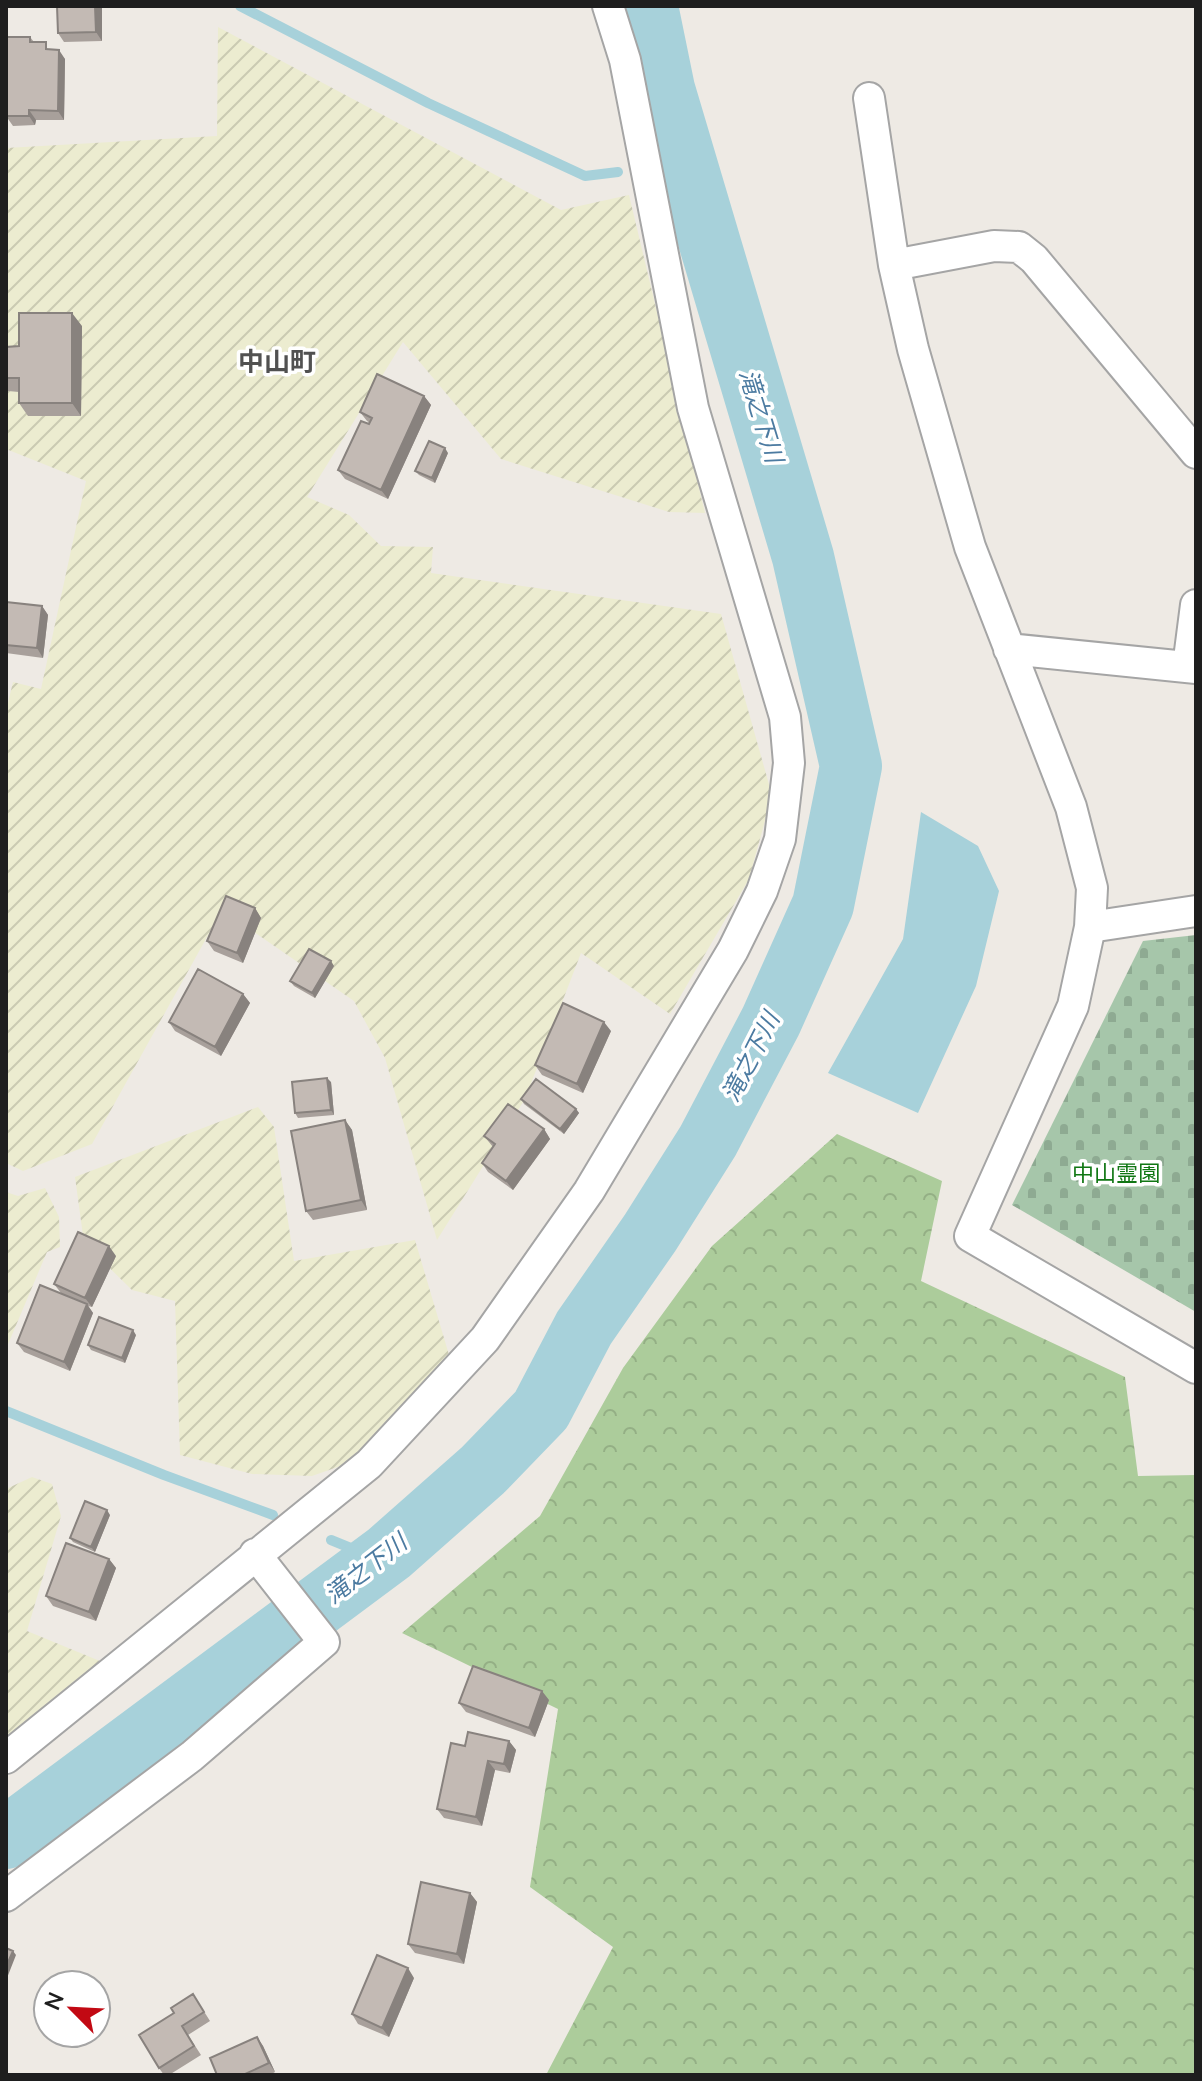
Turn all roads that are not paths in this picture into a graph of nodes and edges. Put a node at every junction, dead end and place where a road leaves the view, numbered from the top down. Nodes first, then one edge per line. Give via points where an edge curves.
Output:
1 (608, 6) edge
2 (869, 98) dead end
3 (894, 265) junction
4 (1196, 453) edge
5 (1196, 605) edge
6 (1009, 649) junction
7 (1192, 668) edge
8 (1196, 911) edge
9 (1090, 927) junction
10 (1196, 1368) edge
11 (260, 1561) junction
12 (6, 1758) edge
13 (6, 1896) edge

1 - 11 street via 625,60 693,408 785,717 789,763 780,839 733,950 589,1191 485,1339 369,1464
2 - 3 street
3 - 4 street via 994,246 1019,247
3 - 6 street via 970,547
5 - 7 street
6 - 7 street
6 - 9 street via 1071,807 1092,888
8 - 9 street
9 - 10 street via 1073,1006 970,1236
11 - 12 street
11 - 13 street via 324,1642 192,1756

